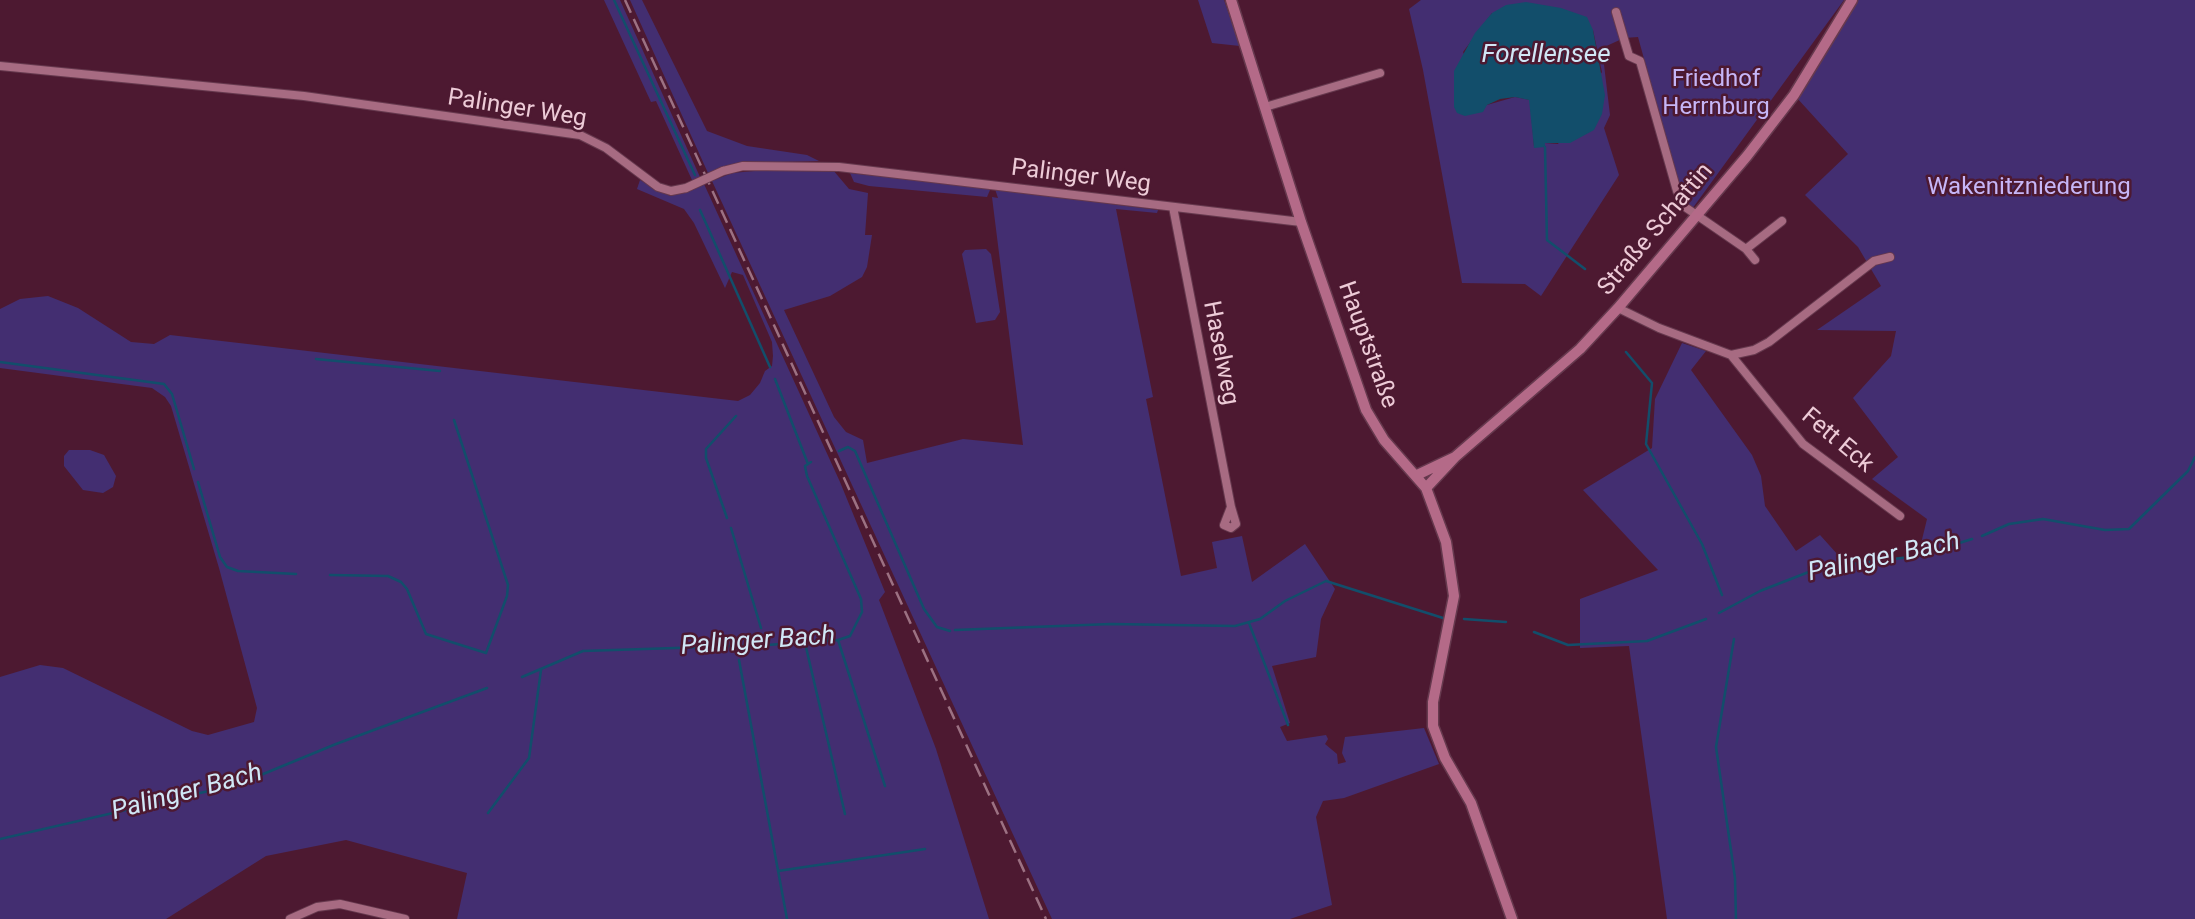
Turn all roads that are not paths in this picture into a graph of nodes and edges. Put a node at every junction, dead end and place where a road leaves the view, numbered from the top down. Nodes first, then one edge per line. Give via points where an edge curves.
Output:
1 (1231, 0) edge
2 (1852, 0) edge
3 (1616, 12) dead end
4 (0, 66) edge
5 (1380, 73) dead end
6 (1265, 107) junction
7 (1173, 207) junction
8 (1694, 216) junction
9 (1782, 221) dead end
10 (1301, 222) junction
11 (1746, 249) junction
12 (1890, 257) dead end
13 (1755, 260) dead end
14 (1618, 308) junction
15 (1731, 355) junction
16 (1455, 457) junction
17 (1417, 475) junction
18 (1426, 488) junction
19 (1231, 507) dead end
20 (1900, 516) dead end
21 (392, 917) edge
22 (290, 919) edge
23 (405, 919) edge
24 (1513, 919) edge

1 - 6 main road, Hauptstraße
2 - 8 main road, Straße Schattin via 1794,95
3 - 8 street via 1629,56 1640,61 1676,191
4 - 7 street, Palinger Weg, bridge via 304,96 580,135 671,191 743,166 839,167
5 - 6 street
6 - 10 main road, Hauptstraße
7 - 10 street, Palinger Weg
7 - 19 street, Haselweg
8 - 11 street
8 - 14 main road, Straße Schattin
9 - 11 street
10 - 17 main road, Hauptstraße via 1366,410 1384,440
11 - 13 street
12 - 15 street via 1874,261 1769,342
14 - 15 street
14 - 16 main road, Straße Schattin via 1554,372
15 - 20 street, Fett Eck via 1802,444
16 - 17 main road, Straße Schattin
16 - 18 main road, Straße Schattin
17 - 18 main road, Hauptstraße
18 - 24 main road, Hauptstraße via 1451,563 1453,609 1433,702 1433,726 1471,803
21 - 22 street via 340,904 317,907
21 - 23 street

